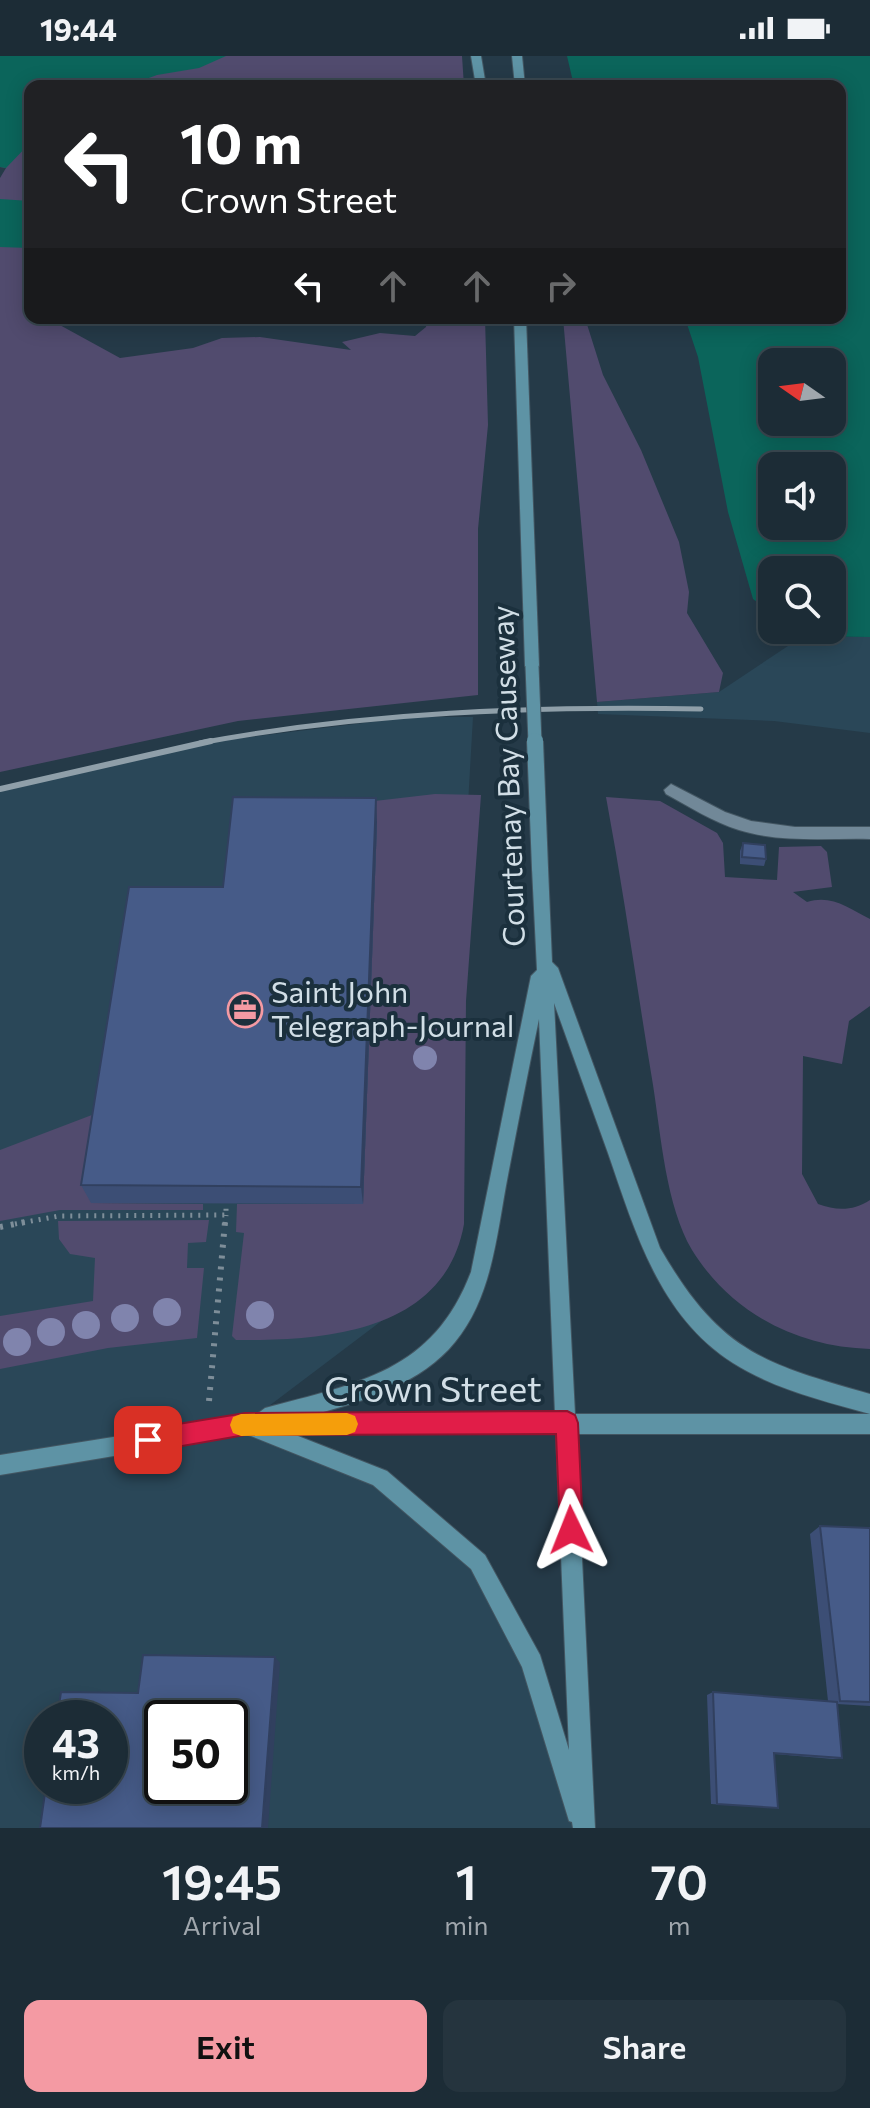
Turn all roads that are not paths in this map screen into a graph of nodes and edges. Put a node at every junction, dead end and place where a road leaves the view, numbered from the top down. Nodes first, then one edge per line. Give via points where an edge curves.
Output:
1 (476, 56) edge
2 (517, 56) edge
3 (480, 80) edge
4 (519, 80) edge
5 (520, 324) edge
6 (671, 790) dead end
7 (870, 833) edge
8 (544, 951) junction
9 (870, 1404) edge
10 (567, 1423) junction
11 (245, 1424) junction
12 (870, 1424) edge
13 (0, 1465) edge
14 (583, 1828) edge

1 - 3 main road
2 - 4 main road
5 - 8 main road, Courtenay Bay Causeway, bridge
6 - 7 street via 750,827
8 - 9 main road via 652,1252 671,1291 702,1329 731,1353 777,1377
8 - 10 main road, Courtenay Bay Causeway
8 - 11 main road via 480,1272 463,1314 433,1350 398,1377
10 - 11 main road, Crown Street
10 - 12 main road, Crown Street
10 - 14 main road, Courtenay Bay Causeway
11 - 13 main road, Crown Street
11 - 14 main road via 380,1478 478,1562 532,1663

